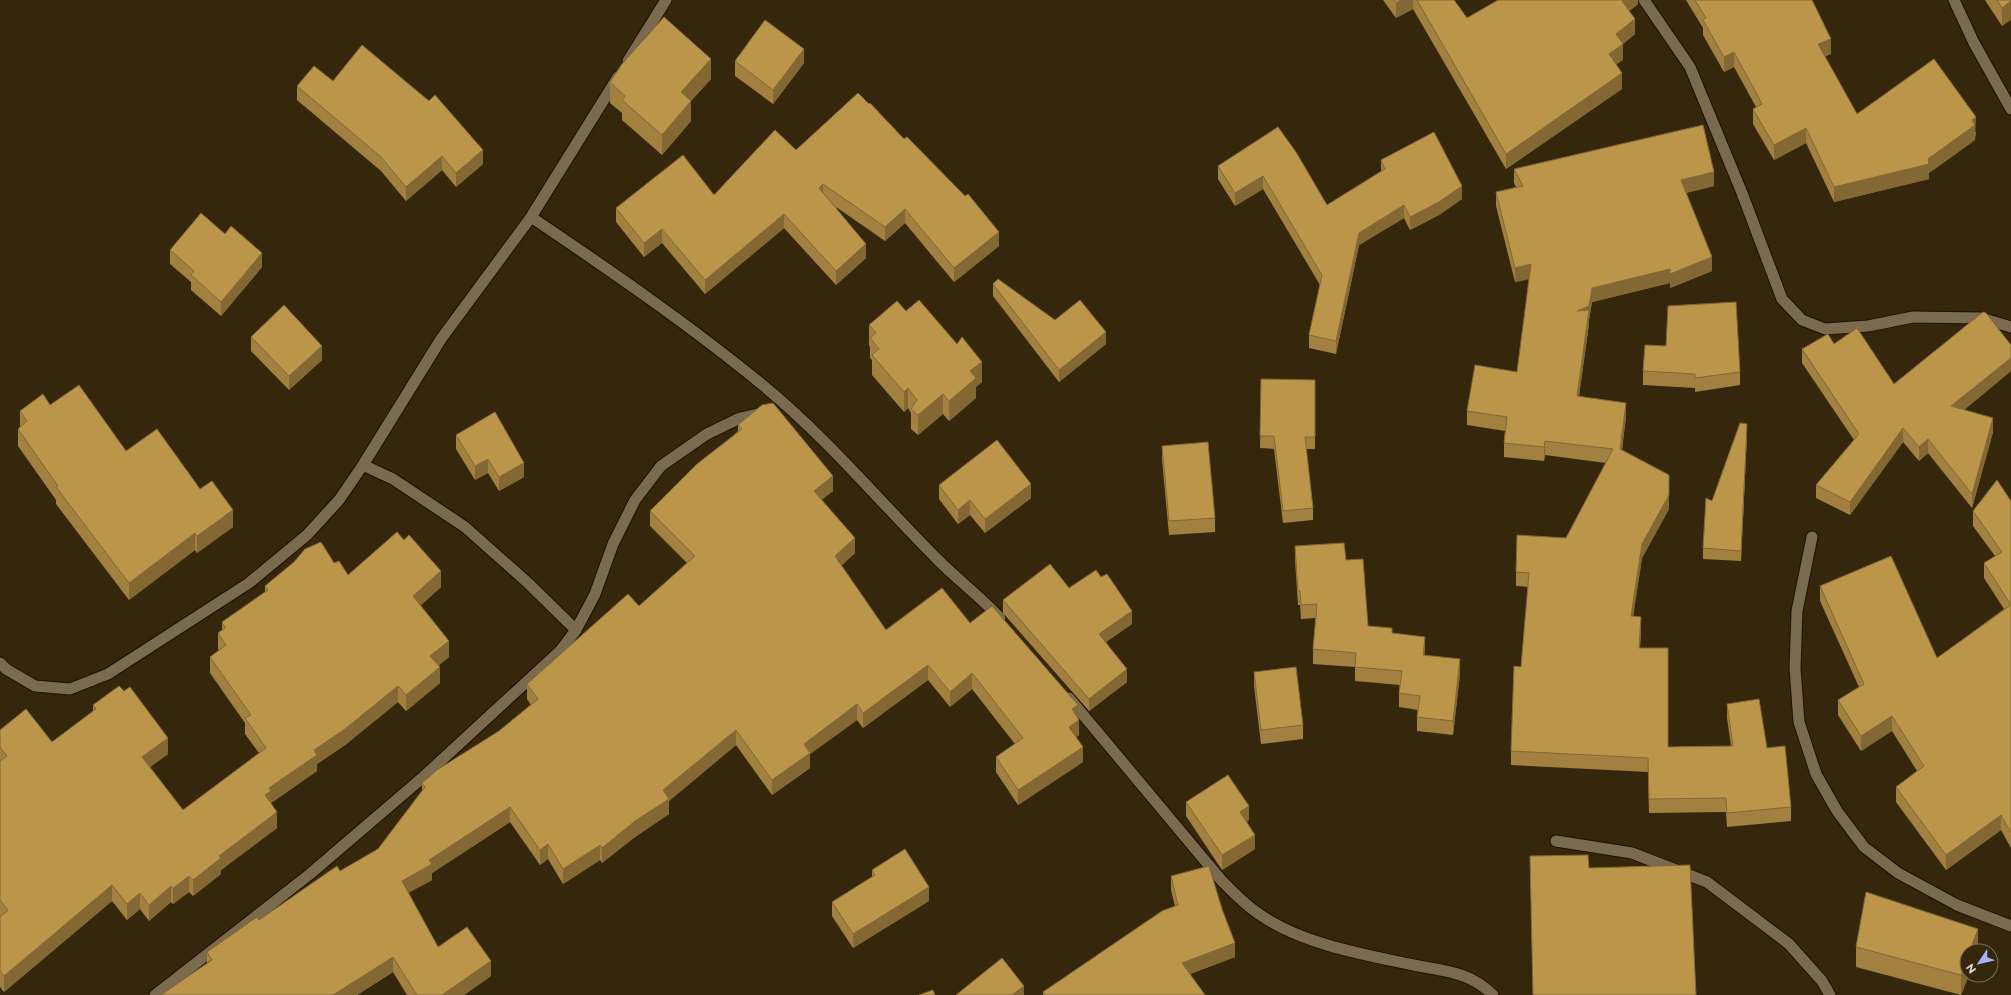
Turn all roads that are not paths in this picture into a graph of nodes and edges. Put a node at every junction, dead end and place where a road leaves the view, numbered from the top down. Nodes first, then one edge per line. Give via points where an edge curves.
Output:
1 (666, 0) edge
2 (1644, 0) edge
3 (1954, 0) edge
4 (2011, 110) edge
5 (531, 217) junction
6 (2011, 327) edge
7 (791, 411) junction
8 (363, 465) junction
9 (1812, 537) dead end
10 (1004, 624) edge
11 (576, 630) junction
12 (0, 663) edge
13 (1060, 688) edge
14 (1556, 841) dead end
15 (2011, 926) edge
16 (155, 995) edge
17 (1493, 995) edge
18 (1830, 995) edge

1 - 5 street
2 - 6 street via 1690,67 1782,299 1802,320 1825,329 1868,326 1913,317 1981,318
3 - 4 street via 1974,43
5 - 7 street via 652,300 766,388
5 - 8 street via 441,339
7 - 10 street via 940,562 983,600
7 - 11 street via 773,411 740,418 707,434 661,466 635,500 613,544 595,594
8 - 11 street via 393,479 465,527
8 - 12 street via 339,500 307,535 255,578 108,674 70,689 42,687 35,686 6,670
9 - 15 street via 1797,611 1795,668 1799,722 1816,774 1837,811 1864,847 1898,873 1957,905
11 - 16 street via 560,651 421,779 310,874
13 - 17 street via 1222,881 1260,915 1302,937 1326,944 1409,964 1457,972 1473,979
14 - 18 street via 1632,853 1707,882 1789,944 1822,981

